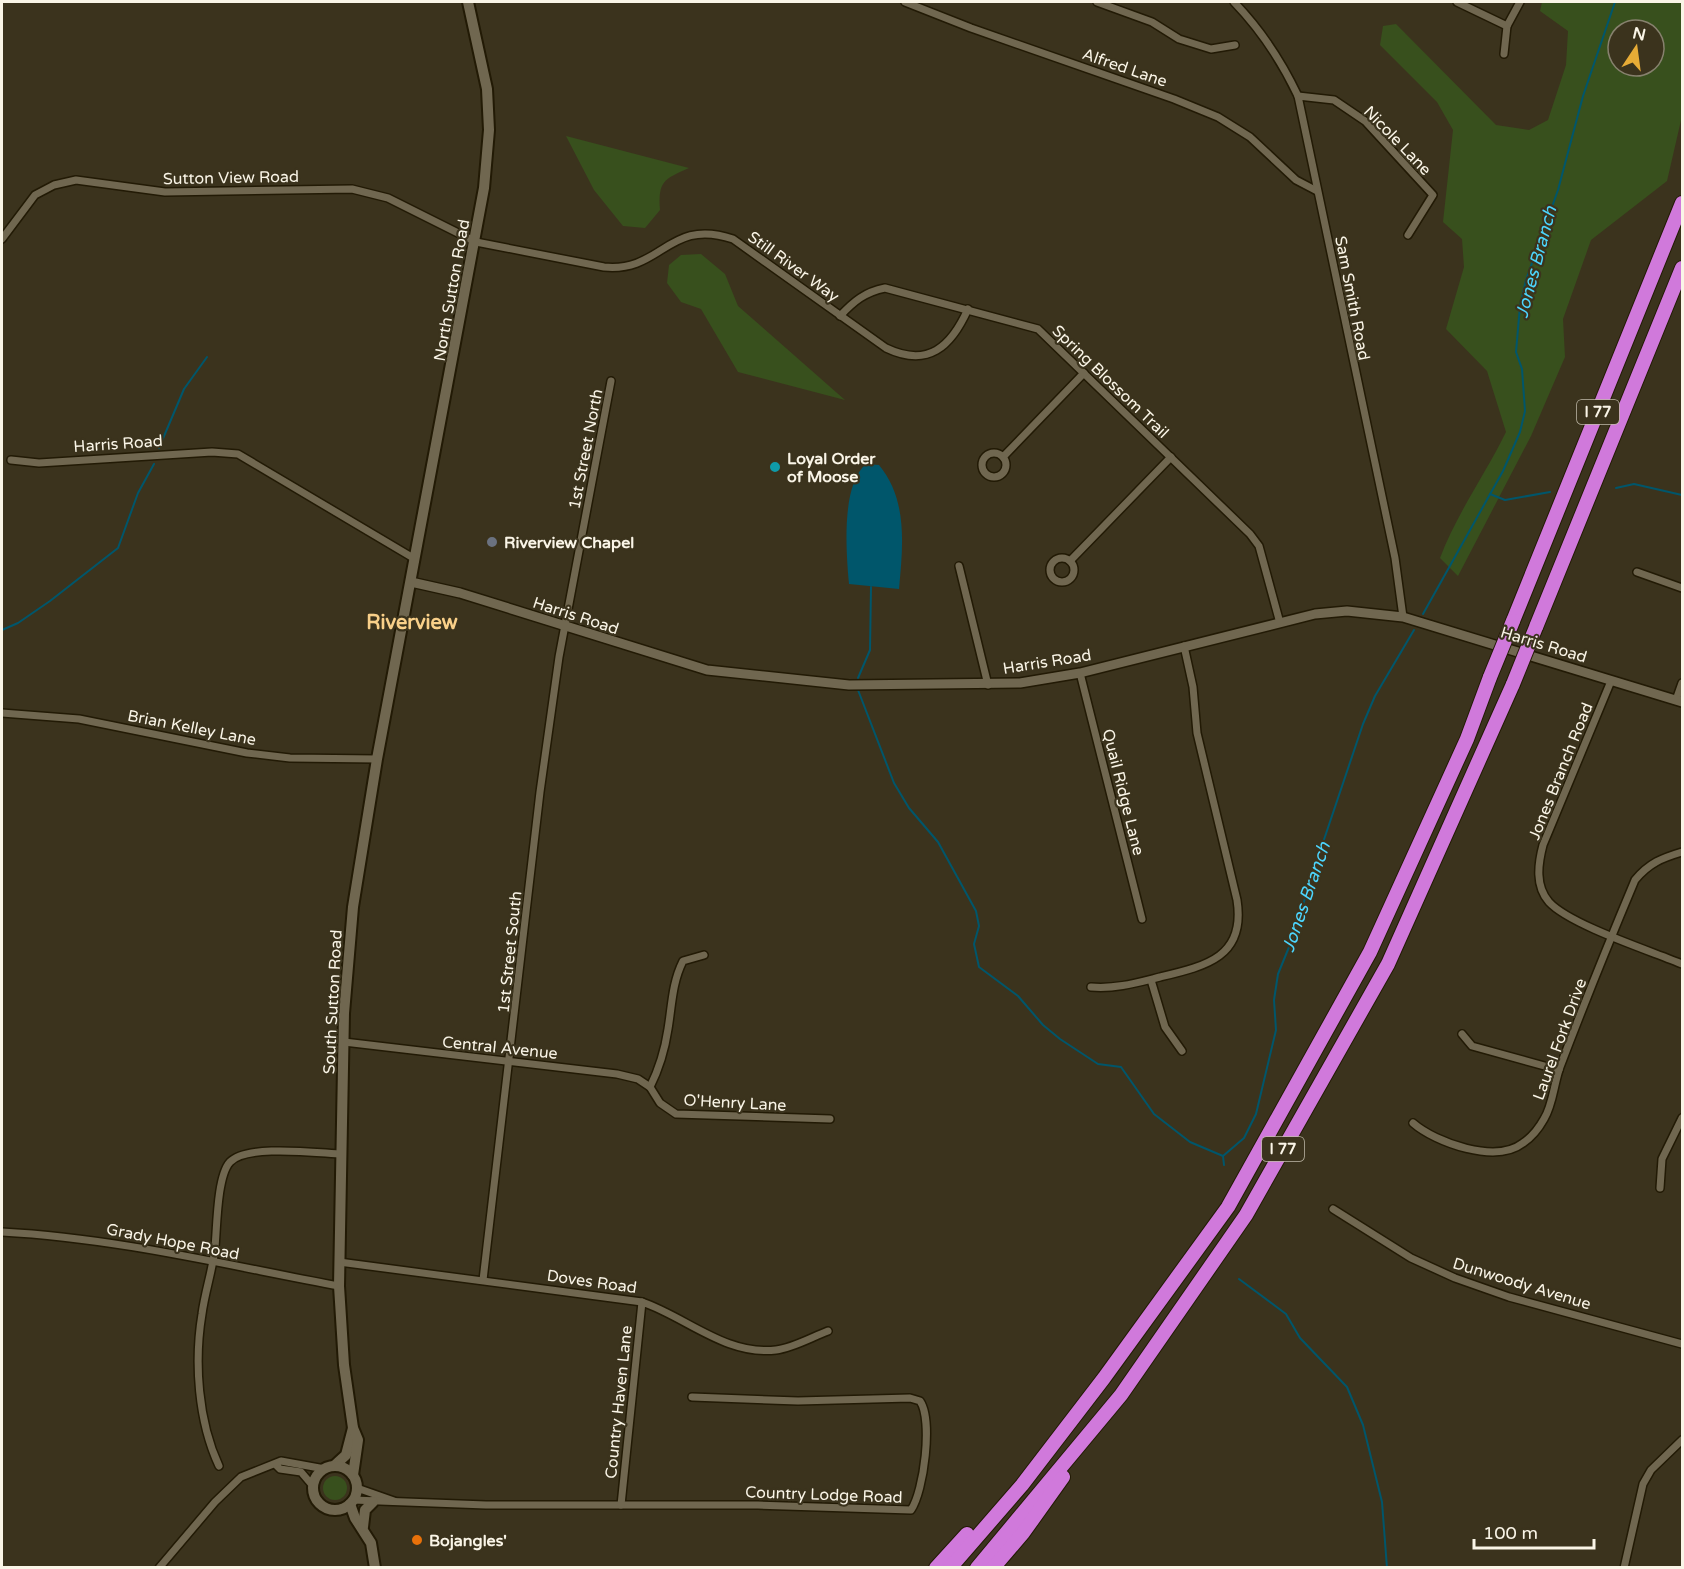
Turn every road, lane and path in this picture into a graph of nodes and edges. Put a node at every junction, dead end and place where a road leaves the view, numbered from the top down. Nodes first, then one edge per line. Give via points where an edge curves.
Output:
1 (468, 2) edge
2 (905, 2) edge
3 (1097, 2) edge
4 (1234, 2) edge
5 (1457, 2) edge
6 (1520, 2) edge
7 (1507, 27) junction
8 (1235, 45) dead end
9 (1504, 54) dead end
10 (1298, 96) junction
11 (1317, 191) junction
12 (1683, 203) edge
13 (1408, 235) dead end
14 (2, 239) edge
15 (476, 242) junction
16 (1683, 268) edge
17 (968, 309) junction
18 (840, 316) junction
19 (1084, 373) junction
20 (611, 381) dead end
21 (1003, 457) dead end
22 (1171, 457) junction
23 (11, 460) dead end
24 (415, 559) junction
25 (1070, 561) dead end
26 (959, 566) dead end
27 (1637, 572) dead end
28 (411, 582) junction
29 (1683, 588) edge
30 (1403, 617) junction
31 (1280, 623) junction
32 (565, 627) junction
33 (1184, 646) junction
34 (1080, 673) junction
35 (1611, 681) junction
36 (1683, 683) edge
37 (988, 685) junction
38 (1679, 701) edge
39 (2, 713) edge
40 (377, 759) junction
41 (1683, 852) edge
42 (1142, 919) dead end
43 (1612, 935) junction
44 (704, 955) dead end
45 (1683, 964) edge
46 (1151, 980) junction
47 (1092, 987) dead end
48 (1462, 1034) dead end
49 (344, 1042) junction
50 (1182, 1051) dead end
51 (510, 1062) junction
52 (1559, 1070) junction
53 (650, 1087) junction
54 (1683, 1118) edge
55 (830, 1119) dead end
56 (1413, 1123) dead end
57 (342, 1154) junction
58 (1660, 1188) dead end
59 (1333, 1209) dead end
60 (2, 1232) edge
61 (214, 1262) junction
62 (339, 1263) junction
63 (483, 1280) junction
64 (339, 1286) junction
65 (642, 1302) junction
66 (828, 1331) dead end
67 (1683, 1344) edge
68 (1122, 1395) junction
69 (692, 1397) dead end
70 (353, 1428) junction
71 (1683, 1440) edge
72 (276, 1465) junction
73 (219, 1466) dead end
74 (329, 1467) junction
75 (353, 1476) junction
76 (1022, 1485) junction
77 (313, 1486) junction
78 (357, 1488) junction
79 (394, 1501) junction
80 (351, 1502) junction
81 (374, 1502) junction
82 (621, 1505) junction
83 (336, 1509) junction
84 (363, 1527) junction
85 (372, 1555) junction
86 (159, 1568) edge
87 (375, 1568) edge
88 (936, 1568) edge
89 (950, 1568) edge
90 (977, 1568) edge
91 (993, 1568) edge
92 (1624, 1568) edge

1 - 15 main road, North Sutton Road via 487,89 489,130
2 - 11 street, Alfred Lane via 1218,117 1250,137 1296,180
3 - 8 street via 1211,49
4 - 10 street, Sam Smith Road via 1260,28
5 - 7 street
6 - 7 street
7 - 9 street
10 - 11 street, Sam Smith Road
10 - 13 street, Nicole Lane via 1334,100 1365,121 1433,195
11 - 30 street, Sam Smith Road via 1395,558
12 - 76 highway, I 77, bridge via 1467,739 1370,952 1228,1207
14 - 15 street, Sutton View Road via 35,195 76,180 148,191 365,190
15 - 18 street, Still River Way via 620,268 639,264 680,238 714,232 733,239
15 - 24 main road, North Sutton Road
16 - 68 highway, I 77, bridge via 1512,684 1388,964 1246,1215
17 - 18 street, Spring Blossom Trail via 885,288 856,299
17 - 18 street, Still River Way via 948,343 918,356 886,348
17 - 19 street, Spring Blossom Trail via 1038,329
19 - 21 street
19 - 22 street, Spring Blossom Trail
20 - 32 street, 1st Street North
22 - 25 street
22 - 31 street, Spring Blossom Trail via 1259,546
23 - 24 street, Harris Road via 39,463 212,452 238,454
24 - 28 main road, North Sutton Road
26 - 37 street
27 - 29 street
28 - 32 street, Harris Road via 460,593
28 - 40 main road, South Sutton Road
30 - 31 street, Harris Road via 1347,611
30 - 35 street, Harris Road
31 - 33 street, Harris Road
32 - 37 street, Harris Road via 707,670 737,675 849,685
32 - 51 street, 1st Street South via 540,792
33 - 34 street, Harris Road
33 - 46 street via 1197,733 1239,915 1236,933 1216,960 1201,968
34 - 37 street, Harris Road
34 - 42 street, Quail Ridge Lane
35 - 38 street, Harris Road
35 - 43 street, Jones Branch Road via 1543,845 1538,875 1549,901 1560,910
36 - 38 street
39 - 40 street, Brian Kelley Lane via 79,719 247,753 290,758
40 - 49 main road, South Sutton Road via 352,907
41 - 43 street, Laurel Fork Drive via 1660,858 1635,880
43 - 45 street, Jones Branch Road
43 - 52 street, Laurel Fork Drive
44 - 53 street via 683,961 676,975 666,1041
46 - 47 street via 1113,989
46 - 50 street via 1165,1027
48 - 52 street via 1472,1046
49 - 51 street, Central Avenue
49 - 57 main road, South Sutton Road
51 - 53 street, Central Avenue via 617,1074 638,1079
51 - 63 street, 1st Street South
52 - 56 street, Laurel Fork Drive via 1546,1118 1522,1144 1505,1152 1444,1142 1426,1135
53 - 55 street, O'Henry Lane via 660,1103 676,1114
54 - 58 street via 1662,1160
57 - 61 street via 265,1152 243,1154 229,1163 222,1185
57 - 62 main road, South Sutton Road
59 - 67 street, Dunwoody Avenue via 1411,1258 1455,1278 1509,1297
60 - 61 street, Grady Hope Road via 87,1238
61 - 64 street, Grady Hope Road
61 - 73 street via 201,1316 199,1391
62 - 63 street, Doves Road
62 - 64 main road, South Sutton Road
63 - 65 street, Doves Road
64 - 70 main road, South Sutton Road
65 - 66 street, Doves Road via 721,1341 754,1351 777,1350
65 - 82 street, Country Haven Lane
68 - 90 highway, I 77
68 - 91 highway via 1023,1533
69 - 82 street, Country Lodge Road via 920,1401 925,1408 926,1427 917,1502 911,1510
70 - 74 main road, South Sutton Road via 346,1455
70 - 75 main road, South Sutton Road via 358,1440
71 - 92 street via 1651,1470 1643,1484
72 - 74 street via 281,1461
72 - 77 street via 302,1472
72 - 86 street via 251,1473 230,1486
74 - 75 main road via 348,1470
74 - 77 main road via 319,1473
75 - 78 main road
76 - 88 highway
76 - 89 highway, I 77
77 - 83 main road via 322,1505
78 - 79 street, Country Lodge Road
78 - 80 main road
79 - 81 street, Country Lodge Road
79 - 82 street, Country Lodge Road
80 - 81 street, Country Lodge Road
80 - 83 main road
80 - 84 main road via 355,1518
81 - 84 main road via 365,1510
83 - 85 main road
84 - 85 main road via 373,1548
85 - 87 main road

